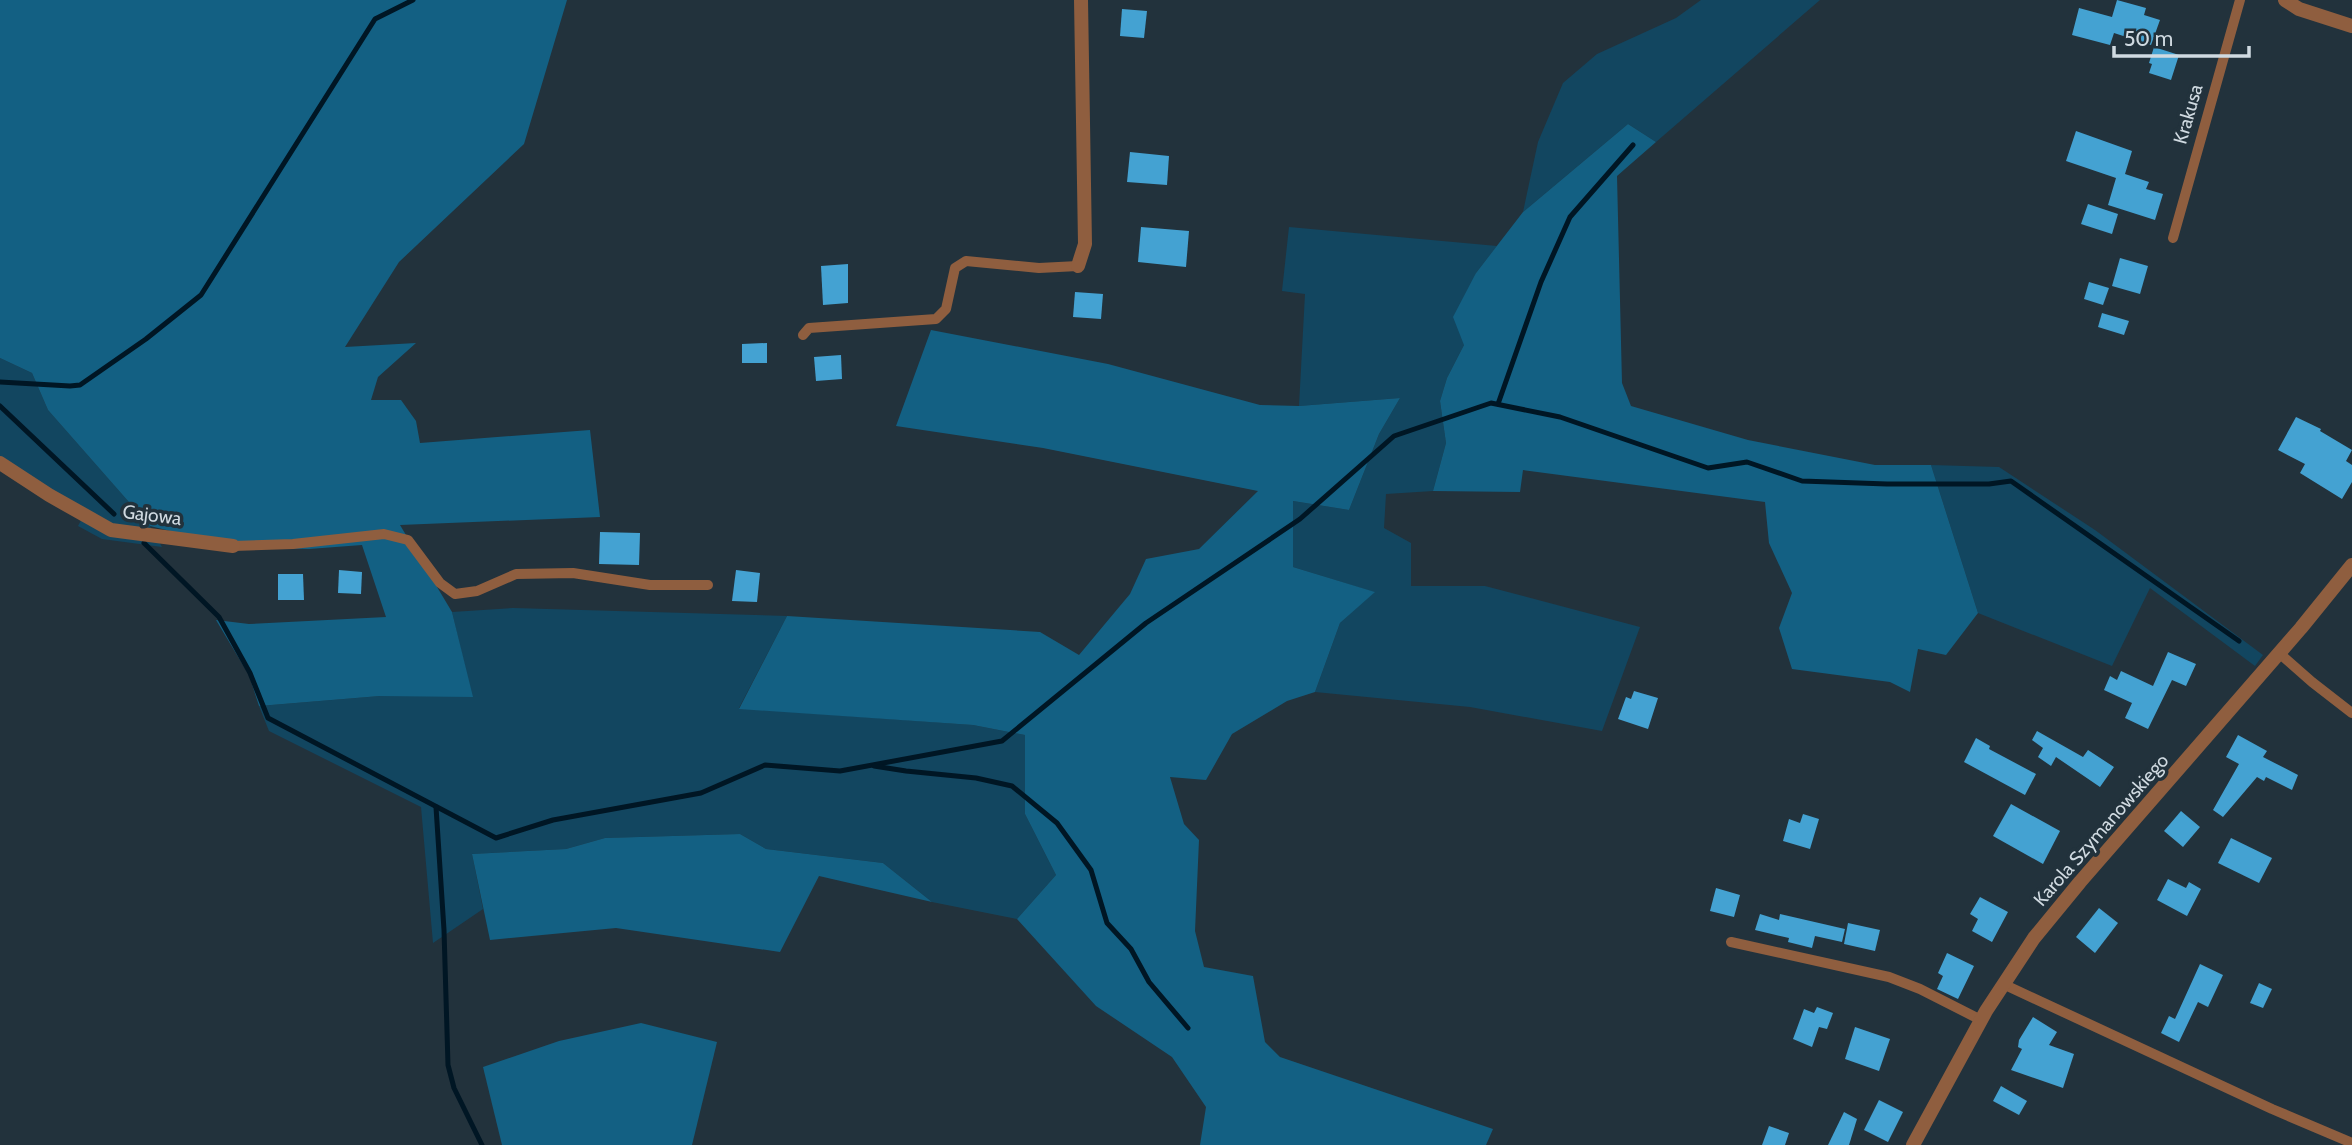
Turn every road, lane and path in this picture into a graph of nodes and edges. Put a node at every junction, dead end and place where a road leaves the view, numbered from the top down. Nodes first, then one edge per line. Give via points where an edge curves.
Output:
1 (1081, 0) edge
2 (2239, 0) edge
3 (2285, 0) edge
4 (2352, 26) edge
5 (2173, 238) dead end
6 (1078, 266) joint
7 (803, 335) dead end
8 (0, 463) edge
9 (233, 546) joint
10 (2352, 565) edge
11 (708, 586) dead end
12 (2279, 653) junction
13 (2352, 713) edge
14 (1731, 942) dead end
15 (2003, 984) junction
16 (1981, 1020) junction
17 (2352, 1143) edge
18 (1913, 1145) edge

1 - 6 street via 1086,244
2 - 5 lane, Krakusa
3 - 4 street
6 - 7 lane via 1039,268 965,261 955,268 946,309 936,318 809,328
8 - 9 street, Gajowa via 111,530
9 - 11 lane via 384,534 408,540 440,583 455,594 477,591 516,574 573,573 650,585
10 - 12 street, Karola Szymanowskiego
12 - 13 lane
12 - 15 street, Karola Szymanowskiego via 2080,881
14 - 16 lane via 1889,977
15 - 16 street, Karola Szymanowskiego
15 - 17 lane
16 - 18 street, Karola Szymanowskiego

